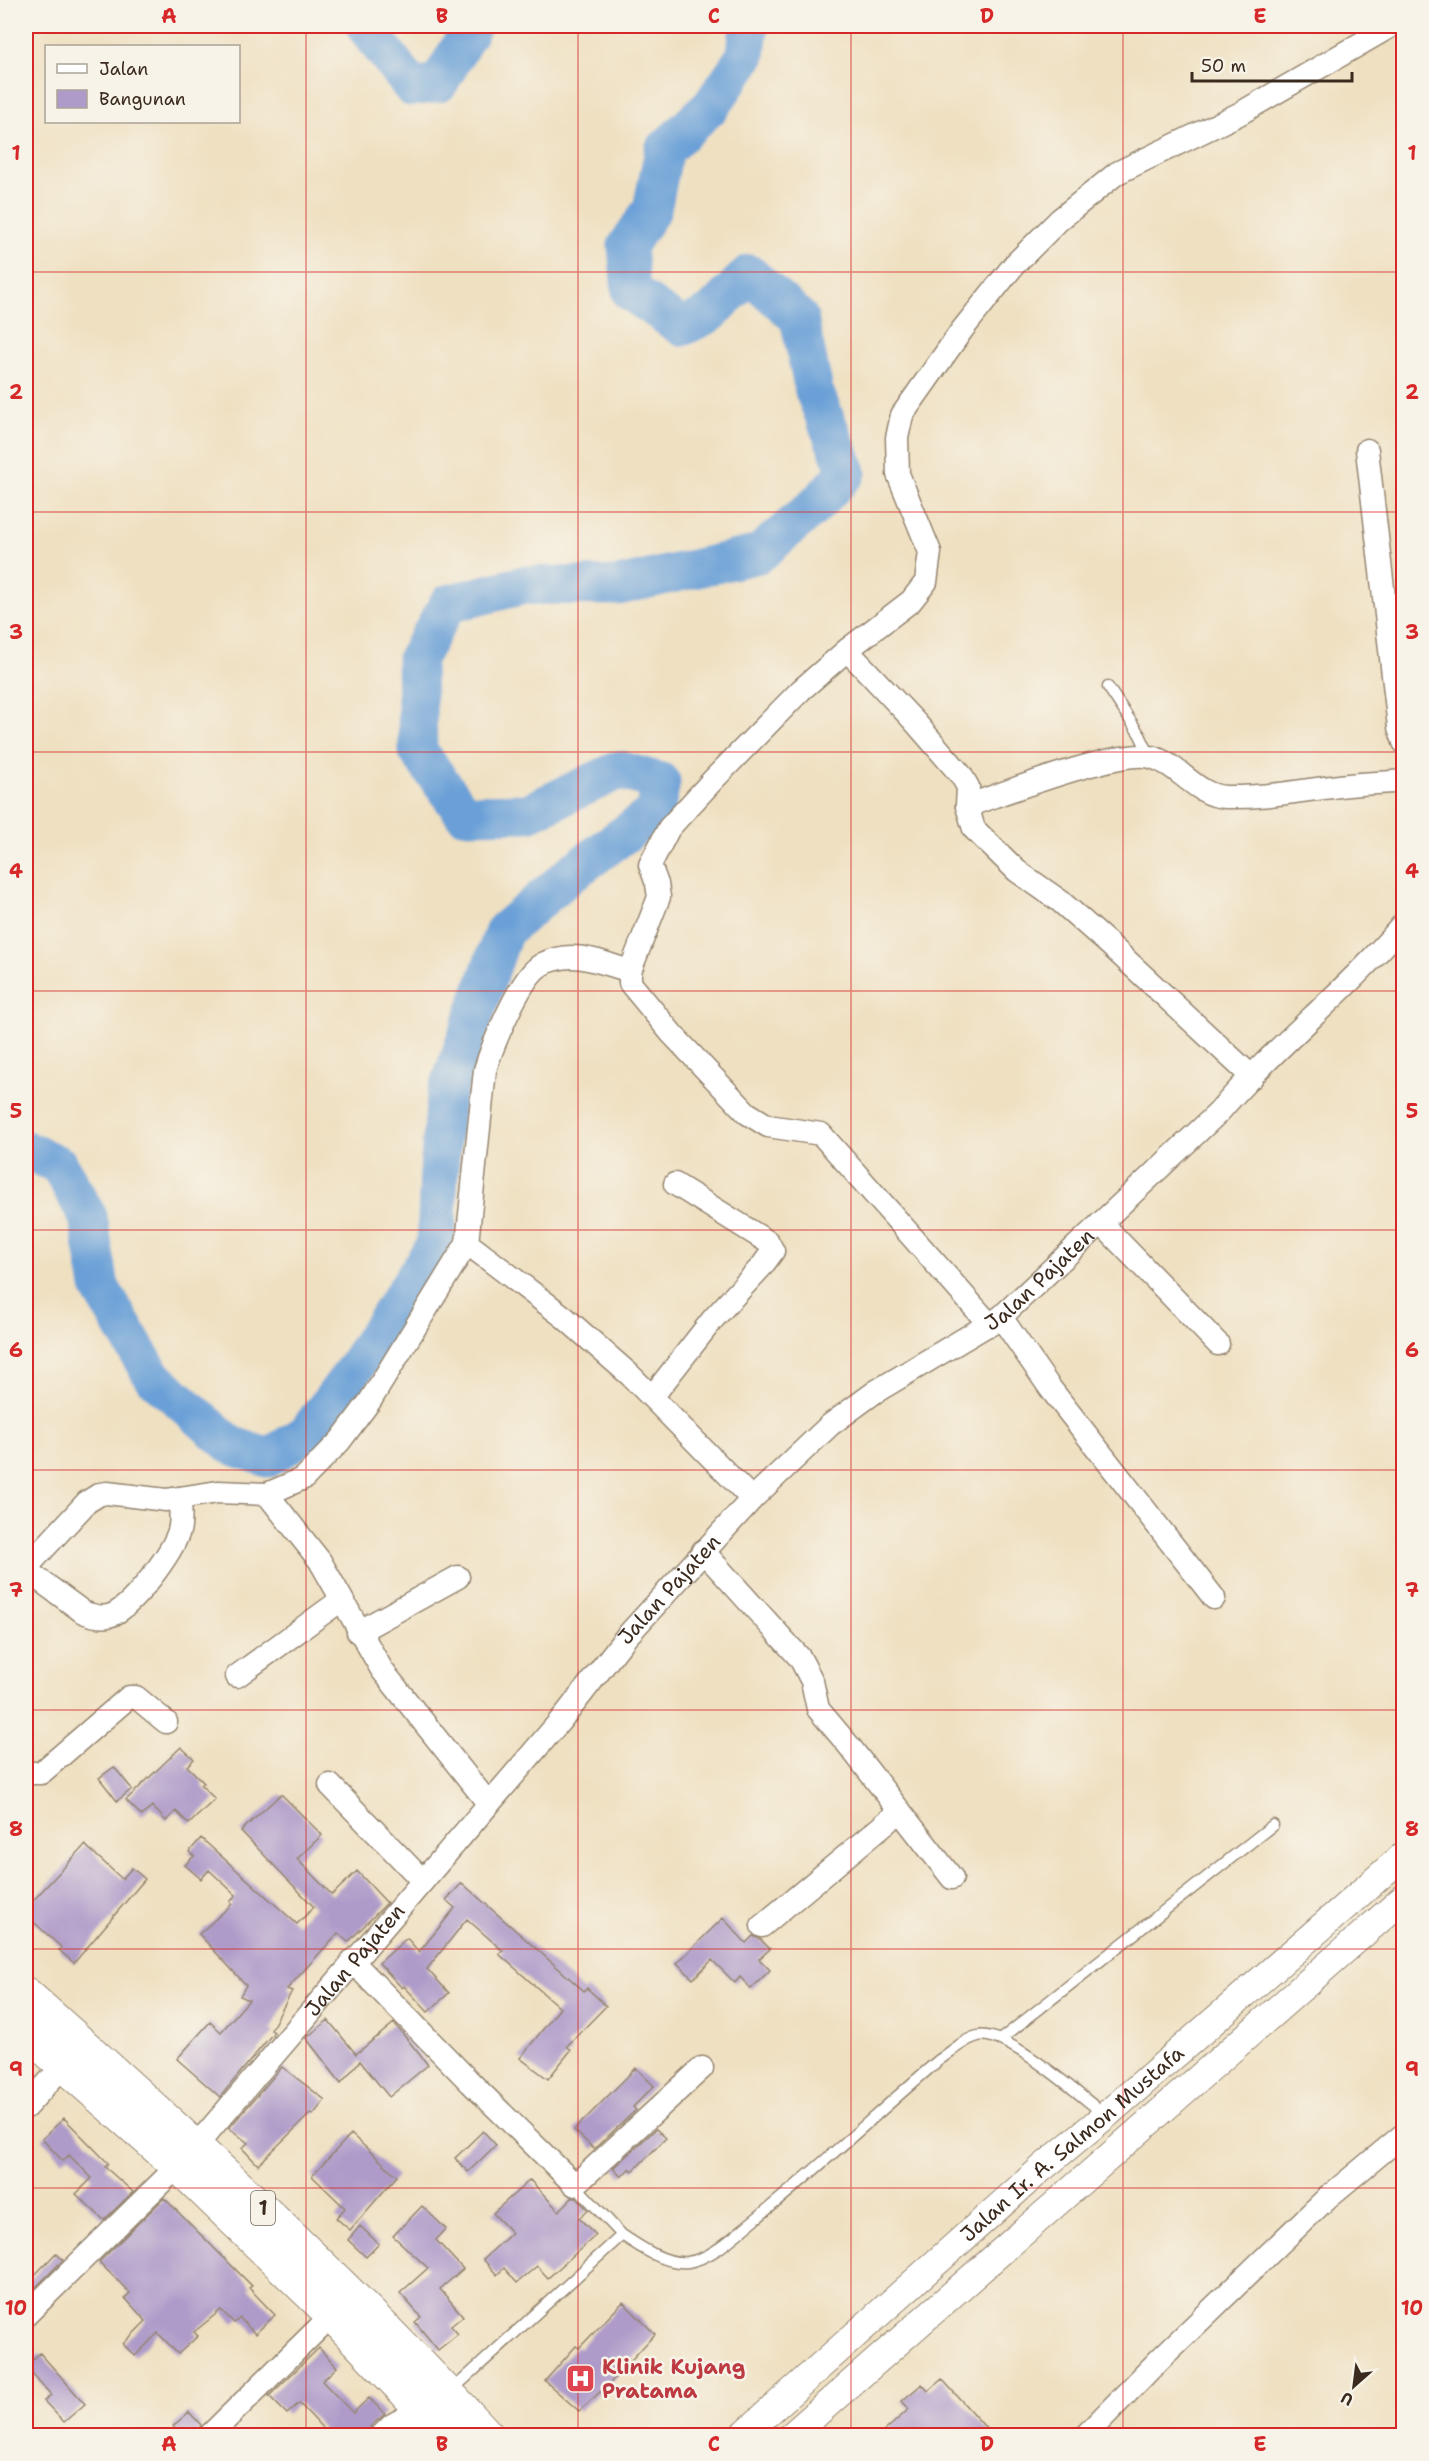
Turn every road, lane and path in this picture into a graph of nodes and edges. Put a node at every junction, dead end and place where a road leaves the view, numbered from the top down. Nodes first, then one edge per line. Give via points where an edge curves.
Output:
1 (1390, 26) edge
2 (1367, 450) dead end
3 (847, 650) junction
4 (1108, 687) dead end
5 (1404, 742) edge
6 (1150, 756) junction
7 (1404, 782) edge
8 (967, 806) junction
9 (1404, 923) edge
10 (630, 971) junction
11 (1252, 1077) junction
12 (675, 1184) dead end
13 (1101, 1223) junction
14 (467, 1243) junction
15 (995, 1321) junction
16 (1218, 1344) dead end
17 (652, 1397) junction
18 (267, 1494) junction
19 (180, 1498) junction
20 (752, 1499) junction
21 (703, 1551) junction
22 (26, 1569) edge
23 (458, 1576) dead end
24 (1214, 1598) dead end
25 (341, 1600) junction
26 (358, 1632) junction
27 (237, 1676) dead end
28 (166, 1722) dead end
29 (26, 1773) edge
30 (330, 1785) dead end
31 (488, 1803) junction
32 (900, 1811) junction
33 (1274, 1825) dead end
34 (1404, 1855) edge
35 (952, 1878) dead end
36 (423, 1881) junction
37 (1404, 1898) edge
38 (762, 1926) dead end
39 (352, 1961) junction
40 (26, 1994) edge
41 (26, 2032) edge
42 (1001, 2039) junction
43 (64, 2066) junction
44 (702, 2068) dead end
45 (26, 2107) edge
46 (1105, 2116) junction
47 (1404, 2134) edge
48 (187, 2156) junction
49 (575, 2185) junction
50 (622, 2235) junction
51 (332, 2314) junction
52 (26, 2315) edge
53 (832, 2356) junction
54 (853, 2380) junction
55 (449, 2393) junction
56 (422, 2410) junction
57 (209, 2436) edge
58 (381, 2436) edge
59 (447, 2436) edge
60 (488, 2436) edge
61 (742, 2436) edge
62 (791, 2436) edge
63 (1085, 2436) edge

1 - 3 street via 1239,114 1117,173 1059,220 1014,265 902,415 897,438 898,474 930,552 926,582 911,601
2 - 5 street via 1399,727
3 - 8 street via 961,775 968,787
3 - 10 street via 801,690 669,828 650,865 659,897
4 - 6 lane
6 - 7 street via 1173,767 1206,792 1224,797 1275,796
6 - 8 street via 1121,757
8 - 11 street via 974,829 1017,872 1060,901
9 - 11 street, Jalan Pajaten
10 - 14 street via 573,957 540,965 524,984 491,1049 485,1070
10 - 15 street via 630,983 672,1034 747,1113 768,1126 821,1134
11 - 13 street, Jalan Pajaten
12 - 17 street via 768,1242 773,1251
13 - 15 street, Jalan Pajaten
13 - 16 street
14 - 17 street via 564,1317
14 - 18 street via 370,1401 340,1441 304,1478
15 - 20 street, Jalan Pajaten via 875,1392 830,1425
15 - 24 street
17 - 20 street
18 - 19 street via 218,1492
18 - 25 street via 320,1561
19 - 22 street via 100,1494 87,1502
19 - 22 street via 180,1530 172,1546 140,1589 112,1615 83,1612
20 - 21 street, Jalan Pajaten
21 - 31 street, Jalan Pajaten
21 - 32 street via 801,1658 812,1681 818,1709
23 - 26 street
25 - 26 street
25 - 27 street
26 - 31 street via 409,1706
28 - 29 street via 136,1697 129,1696 41,1773
30 - 36 street
31 - 36 street, Jalan Pajaten
32 - 35 street
32 - 38 street
33 - 42 lane
34 - 46 street, Jalan Ir. A. Salmon Mustafa
36 - 39 street, Jalan Pajaten
37 - 54 street, Jalan Ir. A. Salmon Mustafa
39 - 48 street, Jalan Pajaten
39 - 49 street
40 - 48 highway, 1
41 - 43 highway, 1
42 - 46 lane via 1053,2073
42 - 50 lane via 979,2035 939,2060 792,2190 716,2250 678,2262
43 - 45 street
43 - 48 highway, 1
44 - 49 street
46 - 53 street, Jalan Ir. A. Salmon Mustafa
47 - 63 street via 1327,2198
48 - 51 highway, 1
48 - 52 street, Jalan Pajaten
48 - 55 highway, 1 via 263,2208
49 - 50 lane
50 - 55 lane
51 - 56 highway, 1
51 - 57 street
53 - 54 street
53 - 61 street, Jalan Ir. A. Salmon Mustafa
54 - 62 street, Jalan Ir. A. Salmon Mustafa
55 - 56 street
55 - 60 highway, 1
56 - 58 street
56 - 59 highway, 1

